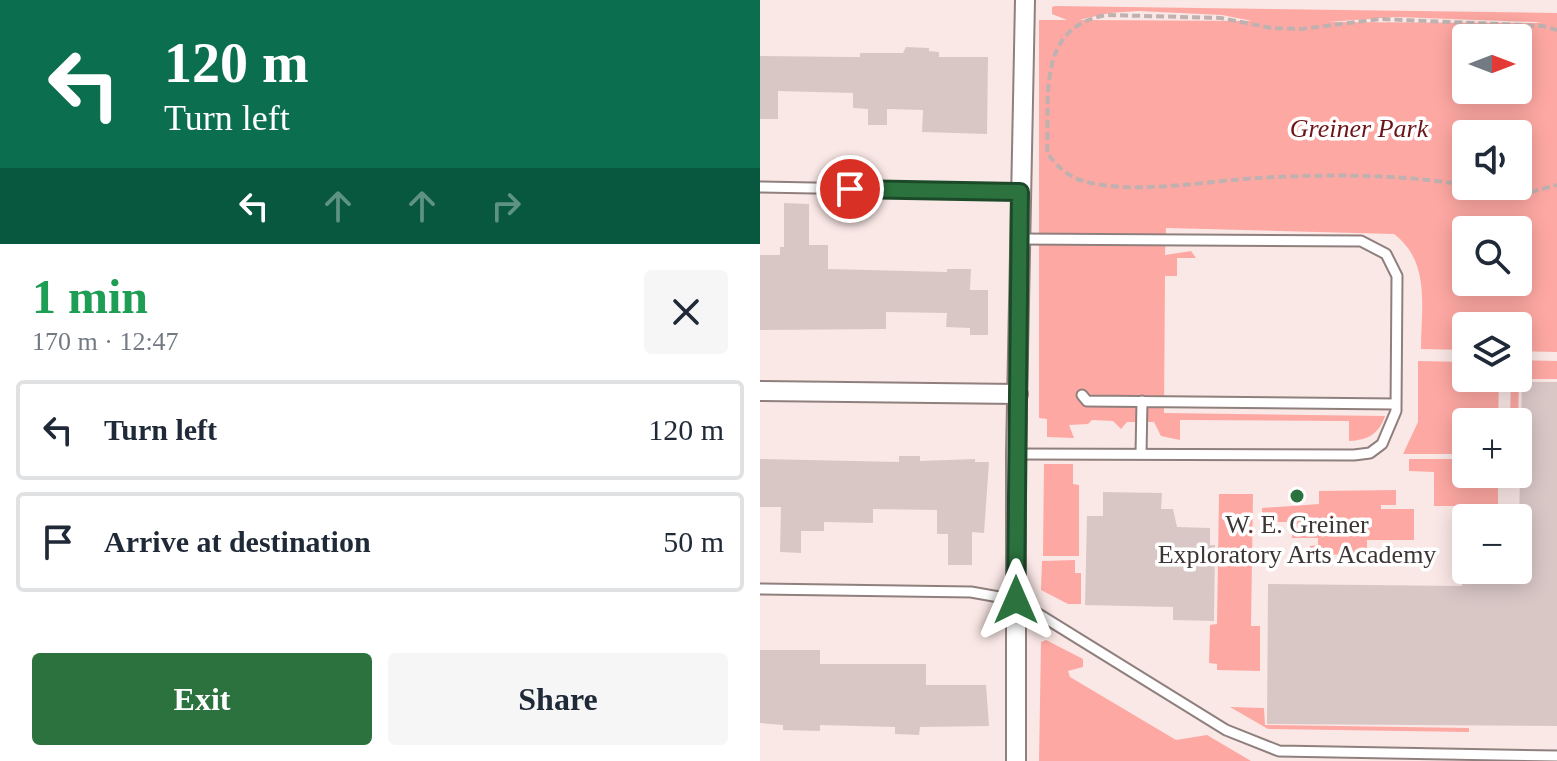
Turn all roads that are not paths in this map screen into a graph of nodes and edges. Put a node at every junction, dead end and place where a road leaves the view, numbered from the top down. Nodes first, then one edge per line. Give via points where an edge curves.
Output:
1 (1025, 0) edge
2 (760, 187) edge
3 (1020, 192) junction
4 (1019, 239) junction
5 (760, 391) edge
6 (1018, 394) junction
7 (1082, 395) dead end
8 (1142, 401) junction
9 (1396, 404) junction
10 (1016, 454) junction
11 (1141, 454) junction
12 (760, 589) edge
13 (1016, 600) junction
14 (1557, 756) edge
15 (1016, 761) edge

1 - 3 street
2 - 3 lane
3 - 4 street
4 - 6 street
4 - 9 lane via 1361,241 1386,254 1397,276
5 - 6 street
6 - 10 street
7 - 8 lane via 1087,401
8 - 9 lane
8 - 11 lane
9 - 11 lane via 1382,444 1370,453
10 - 11 lane
10 - 13 street
12 - 13 lane via 971,592
13 - 14 lane via 1226,730 1261,746 1279,751
13 - 15 street

